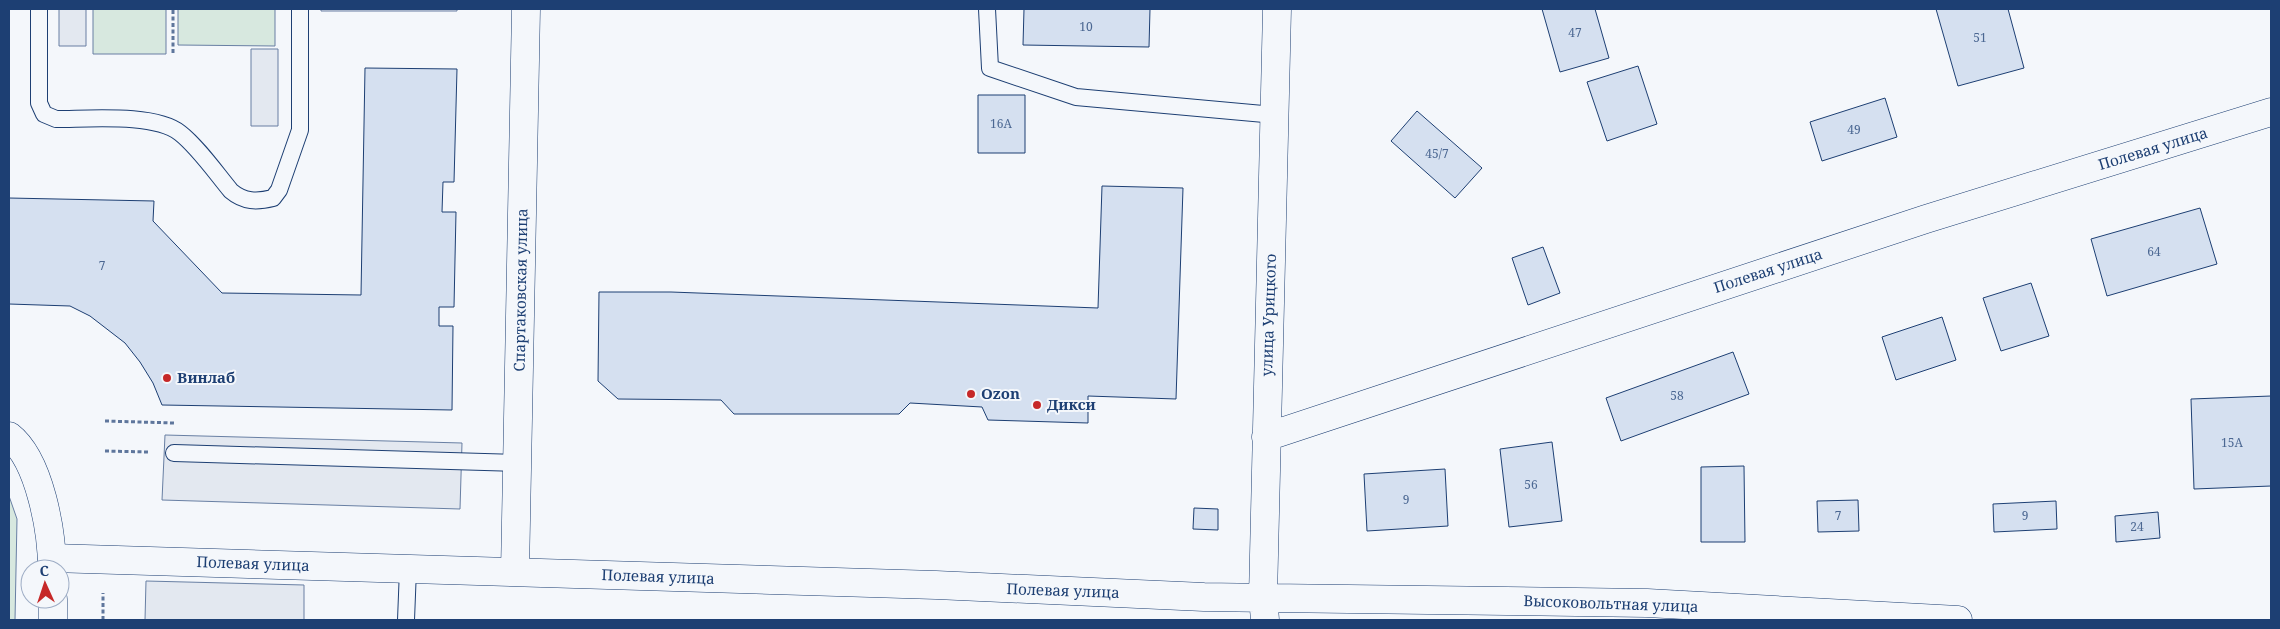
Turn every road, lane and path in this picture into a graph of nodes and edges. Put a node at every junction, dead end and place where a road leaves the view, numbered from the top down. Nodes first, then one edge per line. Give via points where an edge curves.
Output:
1 (39, 9) edge
2 (173, 9) edge
3 (300, 9) edge
4 (526, 9) edge
5 (987, 9) edge
6 (1277, 9) edge
7 (173, 53) dead end
8 (2271, 112) edge
9 (1274, 115) junction
10 (9, 436) edge
11 (1266, 437) junction
12 (105, 451) dead end
13 (174, 453) joint
14 (517, 463) junction
15 (51, 559) edge
16 (70, 563) edge
17 (408, 569) junction
18 (515, 572) junction
19 (104, 591) dead end
20 (1264, 609) edge
21 (103, 620) edge
22 (406, 620) edge
23 (1958, 620) edge

1 - 3 lane via 39,103 44,114 56,119 150,120 167,124 181,134 235,195 252,201 273,198 279,190 300,130
2 - 7 path
4 - 14 street, Спартаковская улица
5 - 9 lane via 990,68 1076,97
6 - 9 street, улица Урицкого
8 - 11 street, Полевая улица via 1926,219
9 - 11 street, улица Урицкого
10 - 15 street via 36,474 45,508
11 - 20 street, улица Урицкого
12 - 13 path
13 - 14 lane
14 - 18 street, Спартаковская улица
16 - 17 street, Полевая улица
17 - 18 street, Полевая улица
17 - 22 lane
18 - 20 street, Полевая улица
19 - 21 path
20 - 23 street, Высоковольтная улица via 1648,603

